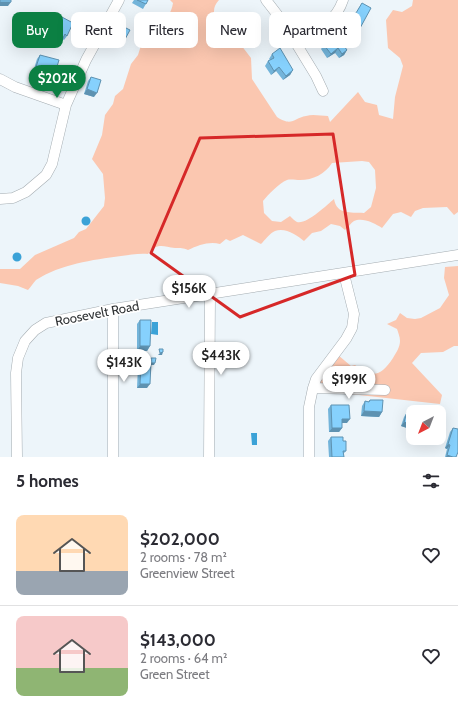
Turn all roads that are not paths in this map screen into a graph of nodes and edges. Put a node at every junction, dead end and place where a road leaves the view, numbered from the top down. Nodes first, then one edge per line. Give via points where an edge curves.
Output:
1 (119, 0) edge
2 (266, 0) edge
3 (343, 0) edge
4 (275, 12) edge
5 (337, 12) edge
6 (299, 48) edge
7 (0, 78) edge
8 (323, 91) dead end
9 (66, 105) junction
10 (0, 199) edge
11 (458, 255) edge
12 (344, 274) junction
13 (210, 295) junction
14 (113, 309) junction
15 (312, 388) junction
16 (385, 390) dead end
17 (17, 457) edge
18 (113, 457) edge
19 (210, 457) edge
20 (309, 457) edge

1 - 9 street via 91,49
2 - 4 street
3 - 5 street
6 - 8 street
7 - 9 street via 15,87
9 - 10 street via 52,164 46,176 19,195
11 - 12 street, Roosevelt Road
12 - 13 street, Roosevelt Road
12 - 15 street via 354,314 352,328
13 - 14 street, Roosevelt Road
13 - 19 street
14 - 17 street, Roosevelt Road via 46,323 25,341 18,358 16,373
14 - 18 street
15 - 16 street
15 - 20 street via 309,407

